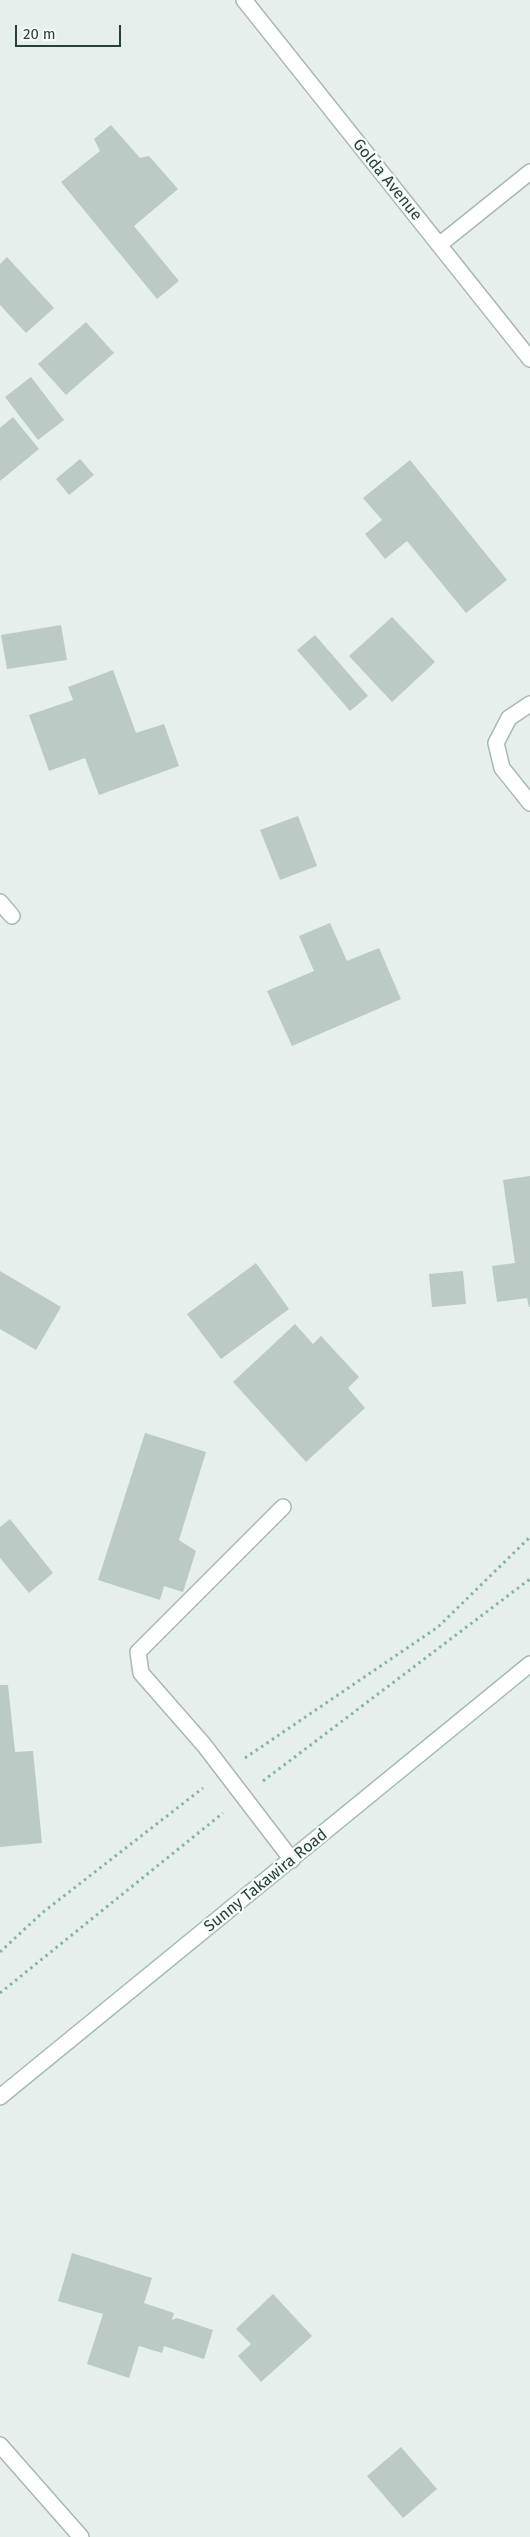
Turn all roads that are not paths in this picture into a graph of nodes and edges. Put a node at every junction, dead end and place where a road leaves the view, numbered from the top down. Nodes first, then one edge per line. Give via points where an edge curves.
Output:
1 (244, 0) edge
2 (530, 172) edge
3 (439, 245) junction
4 (530, 359) edge
5 (530, 704) edge
6 (530, 802) edge
7 (0, 902) edge
8 (12, 916) dead end
9 (283, 1507) dead end
10 (530, 1664) edge
11 (292, 1860) junction
12 (0, 2097) edge
13 (0, 2445) edge
14 (81, 2537) edge

1 - 3 street, Golda Avenue
2 - 3 street
3 - 4 street, Golda Avenue
5 - 6 street via 510,718 496,743 502,768
7 - 8 street
9 - 11 street via 138,1652 141,1673 224,1771
10 - 11 street, Sunny Takawira Road
11 - 12 street, Sunny Takawira Road
13 - 14 street

